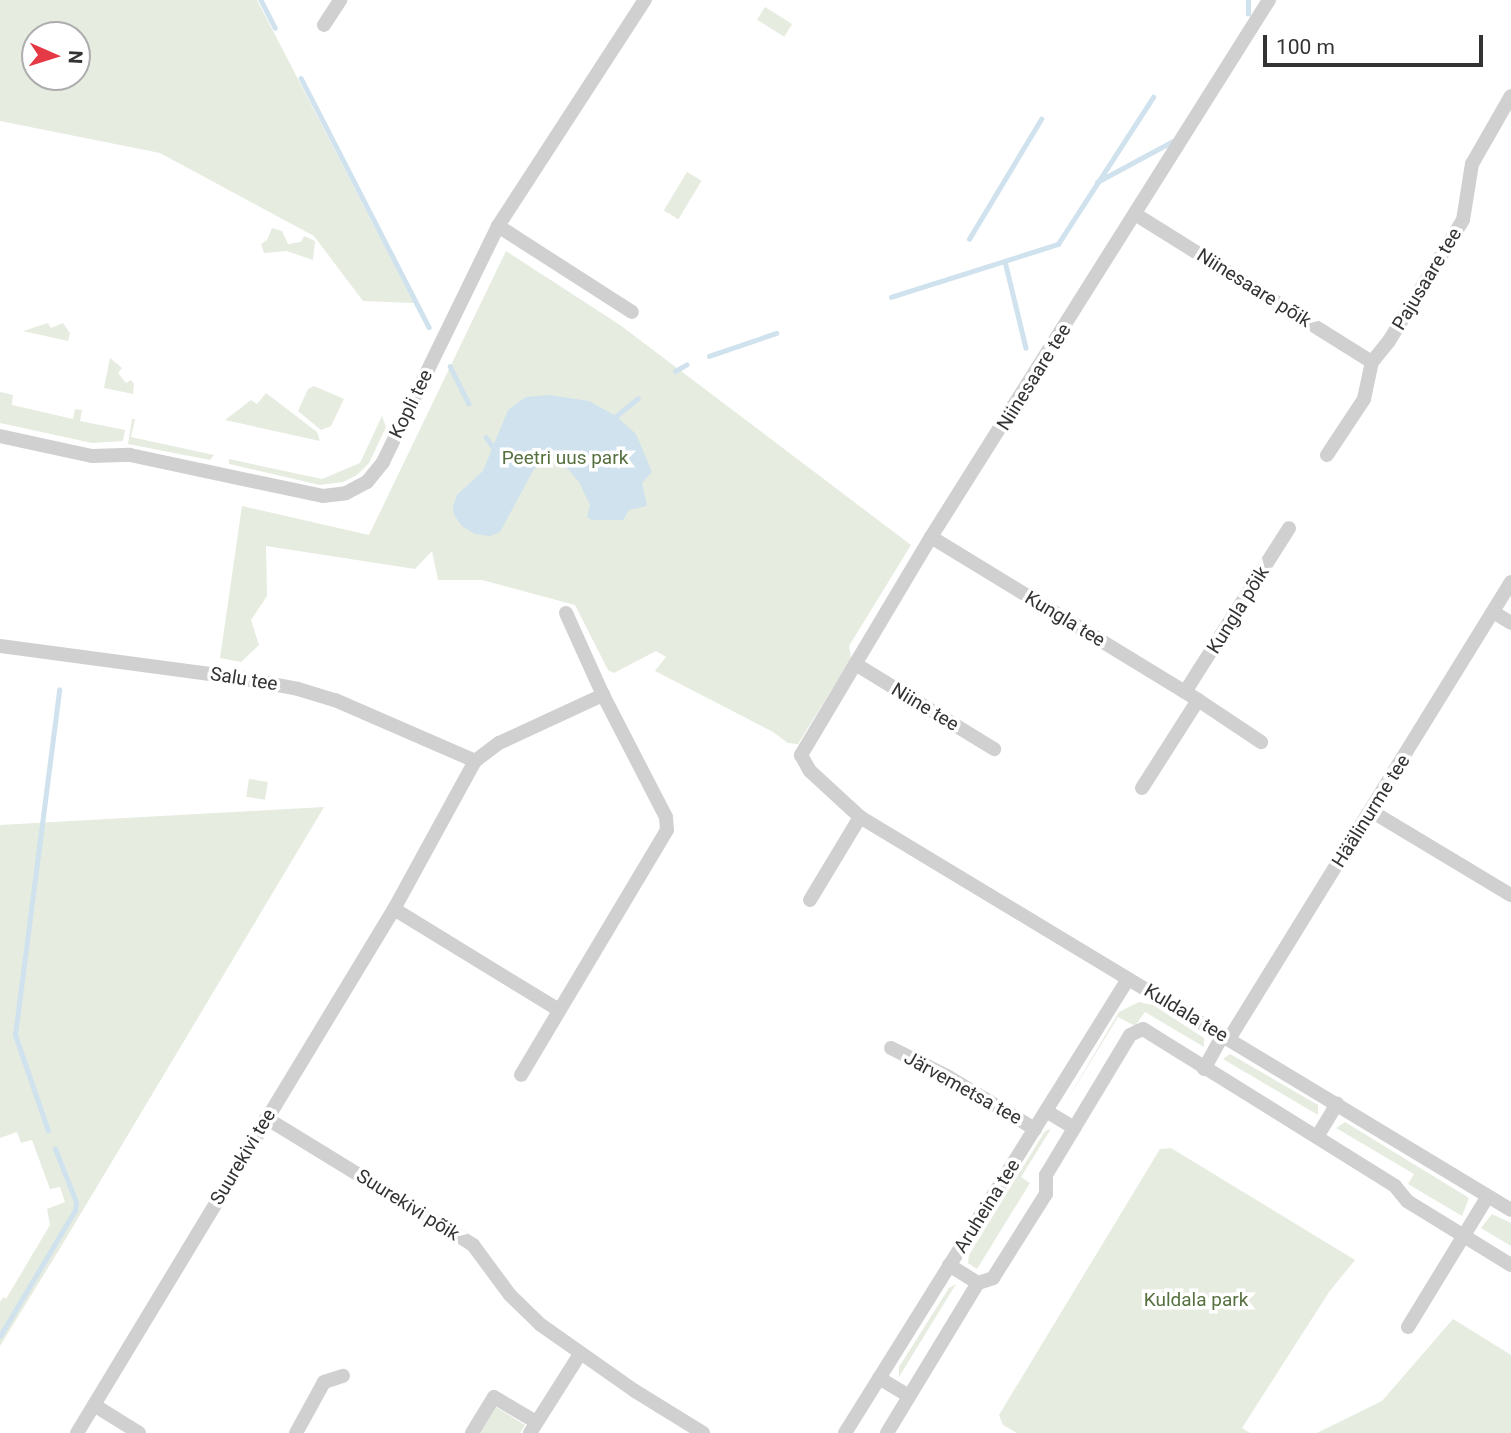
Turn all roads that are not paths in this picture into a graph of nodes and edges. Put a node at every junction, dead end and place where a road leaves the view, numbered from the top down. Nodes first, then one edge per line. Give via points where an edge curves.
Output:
1 (340, 0) edge
2 (645, 0) edge
3 (1269, 0) edge
4 (324, 25) dead end
5 (1511, 96) edge
6 (1135, 214) junction
7 (498, 226) junction
8 (632, 312) dead end
9 (1372, 362) junction
10 (0, 436) edge
11 (1327, 456) dead end
12 (1289, 528) dead end
13 (931, 537) junction
14 (1511, 582) edge
15 (1493, 612) junction
16 (566, 614) dead end
17 (1511, 623) edge
18 (0, 646) edge
19 (857, 665) junction
20 (603, 695) junction
21 (1192, 696) junction
22 (1261, 742) dead end
23 (994, 748) dead end
24 (801, 755) joint
25 (475, 761) junction
26 (1142, 788) dead end
27 (1371, 811) junction
28 (860, 817) junction
29 (1511, 895) edge
30 (810, 900) dead end
31 (394, 909) junction
32 (1128, 979) junction
33 (559, 1010) junction
34 (1226, 1037) junction
35 (891, 1048) dead end
36 (1204, 1069) junction
37 (521, 1075) dead end
38 (1337, 1104) junction
39 (1046, 1111) junction
40 (266, 1118) junction
41 (1074, 1128) junction
42 (1035, 1129) junction
43 (1317, 1137) junction
44 (1488, 1196) junction
45 (1511, 1210) edge
46 (1464, 1236) junction
47 (949, 1265) junction
48 (1511, 1265) edge
49 (978, 1283) junction
50 (1408, 1327) dead end
51 (580, 1354) junction
52 (343, 1376) dead end
53 (880, 1378) junction
54 (909, 1396) junction
55 (94, 1405) junction
56 (533, 1428) edge
57 (698, 1432) edge
58 (77, 1433) edge
59 (139, 1433) edge
60 (296, 1433) edge
61 (472, 1433) edge
62 (845, 1433) edge
63 (887, 1433) edge

1 - 4 street
2 - 7 street, Kopli tee
3 - 6 street, Niinesaare tee
5 - 9 street, Pajusaare tee via 1472,164 1463,220
6 - 9 street, Niinesaare põik
6 - 13 street, Niinesaare tee
7 - 8 street
7 - 10 street, Kopli tee via 383,461 357,488 323,496 131,455 92,456
9 - 11 street, Pajusaare tee via 1364,398
12 - 21 street, Kungla põik
13 - 19 street, Niinesaare tee
13 - 21 street, Kungla tee
14 - 15 street, Häälinurme tee
15 - 17 street
15 - 27 street, Häälinurme tee
16 - 20 street
18 - 25 street, Salu tee via 298,689 335,700
19 - 23 street, Niine tee
19 - 24 street, Niinesaare tee
20 - 25 street, Suurekivi tee via 499,743
20 - 33 street via 666,817 667,830
21 - 22 street, Kungla tee
21 - 26 street
24 - 28 street, Kuldala tee via 810,771
25 - 31 street, Suurekivi tee
27 - 29 street
27 - 34 street, Häälinurme tee
28 - 30 street
28 - 32 street, Kuldala tee
31 - 33 street
31 - 40 street, Suurekivi tee
32 - 34 street, Kuldala tee
32 - 39 street, Aruheina tee
33 - 37 street
34 - 36 street, Häälinurme tee
34 - 38 street, Kuldala tee
35 - 42 street, Järvemetsa tee
36 - 41 street via 1143,1029 1129,1035
36 - 43 street
38 - 43 street
38 - 44 street, Kuldala tee
39 - 41 street
39 - 42 street, Aruheina tee
40 - 51 street, Suurekivi põik via 473,1245 510,1295
40 - 55 street, Suurekivi tee
41 - 49 street via 1046,1175 1045,1194 1017,1241 993,1278
42 - 47 street, Aruheina tee
43 - 46 street
44 - 45 street, Kuldala tee
44 - 46 street
46 - 48 street
46 - 50 street
47 - 49 street
47 - 53 street, Aruheina tee
49 - 54 street
51 - 56 street
51 - 57 street, Suurekivi põik
52 - 60 street via 324,1381
53 - 54 street
53 - 62 street, Aruheina tee
54 - 63 street
55 - 58 street, Suurekivi tee
55 - 59 street
56 - 61 street via 494,1397

